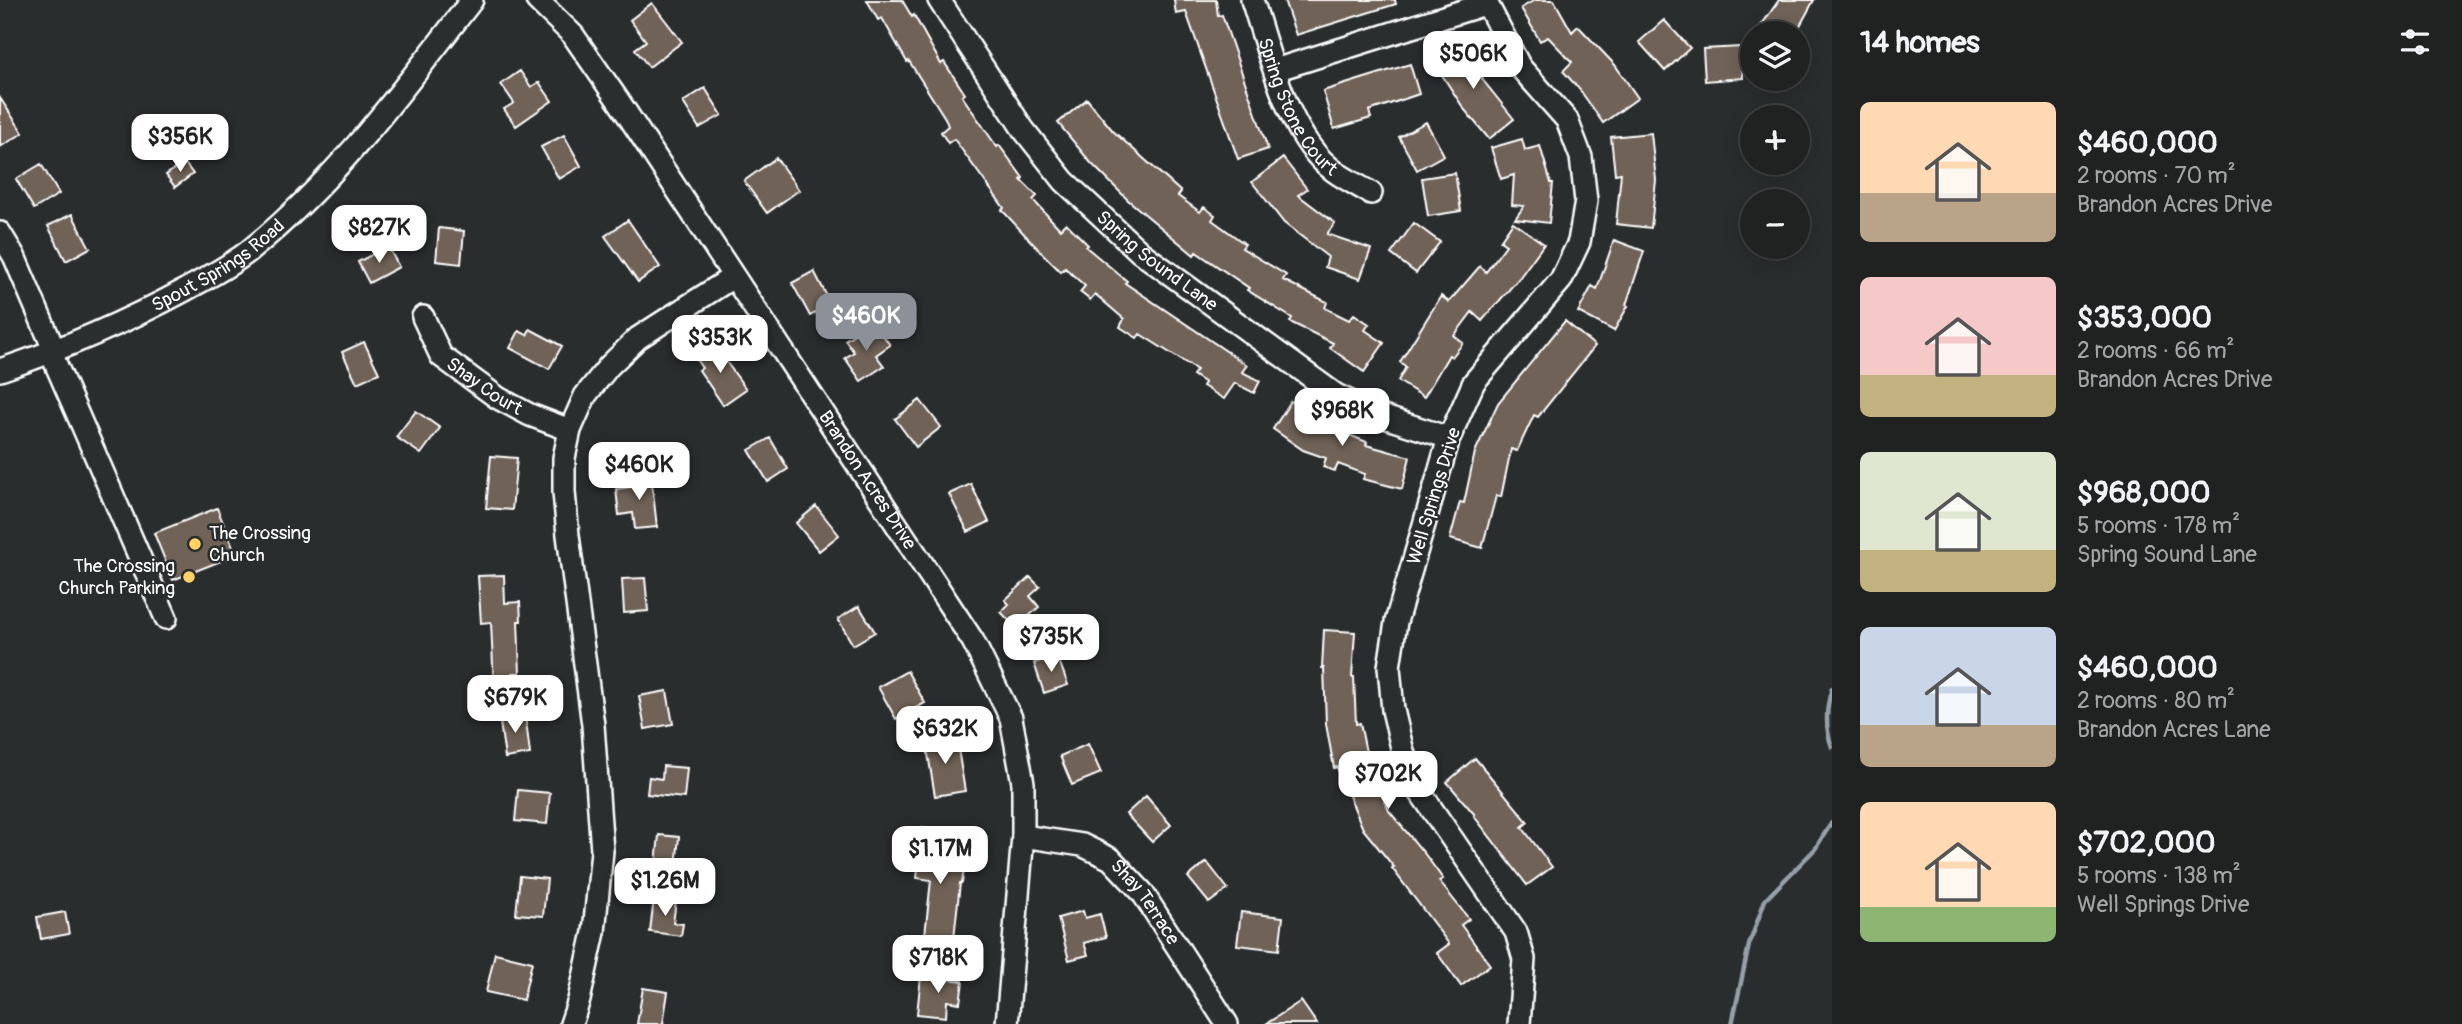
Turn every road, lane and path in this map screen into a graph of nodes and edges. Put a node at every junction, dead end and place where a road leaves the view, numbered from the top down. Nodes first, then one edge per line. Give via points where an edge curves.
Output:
1 (472, 0) edge
2 (537, 0) edge
3 (939, 0) edge
4 (1252, 0) edge
5 (1485, 2) edge
6 (1275, 70) junction
7 (1371, 193) dead end
8 (0, 233) edge
9 (733, 276) junction
10 (423, 317) dead end
11 (53, 353) junction
12 (0, 370) edge
13 (570, 430) junction
14 (1449, 438) junction
15 (166, 618) dead end
16 (1023, 836) junction
17 (571, 1024) edge
18 (1007, 1024) edge
19 (1227, 1024) edge
20 (1519, 1024) edge

1 - 11 street, Spout Springs Road via 335,169 247,253 131,320
2 - 9 street, Brandon Acres Drive via 573,35
3 - 14 street, Spring Sound Lane via 1023,129 1063,181 1140,252 1336,395 1378,415
4 - 6 street, Spring Stone Court
5 - 6 street
5 - 14 street, Well Springs Drive via 1521,67 1567,120 1581,157 1586,201 1579,243 1561,280 1474,382
6 - 7 street, Spring Stone Court via 1308,144 1332,170
8 - 11 street via 14,256
9 - 13 street via 638,338 586,396
9 - 16 street, Brandon Acres Drive via 973,641 1011,718 1023,783
10 - 13 street, Shay Court via 441,356 498,398
11 - 12 street, Spout Springs Road
11 - 15 street
13 - 17 street via 564,492 593,725 602,850 594,932
14 - 20 street, Well Springs Drive via 1396,622 1389,667 1393,710 1403,752 1420,792 1516,932 1524,959
16 - 18 street, Brandon Acres Drive
16 - 19 street, Shay Terrace via 1082,845 1111,859 1142,892

